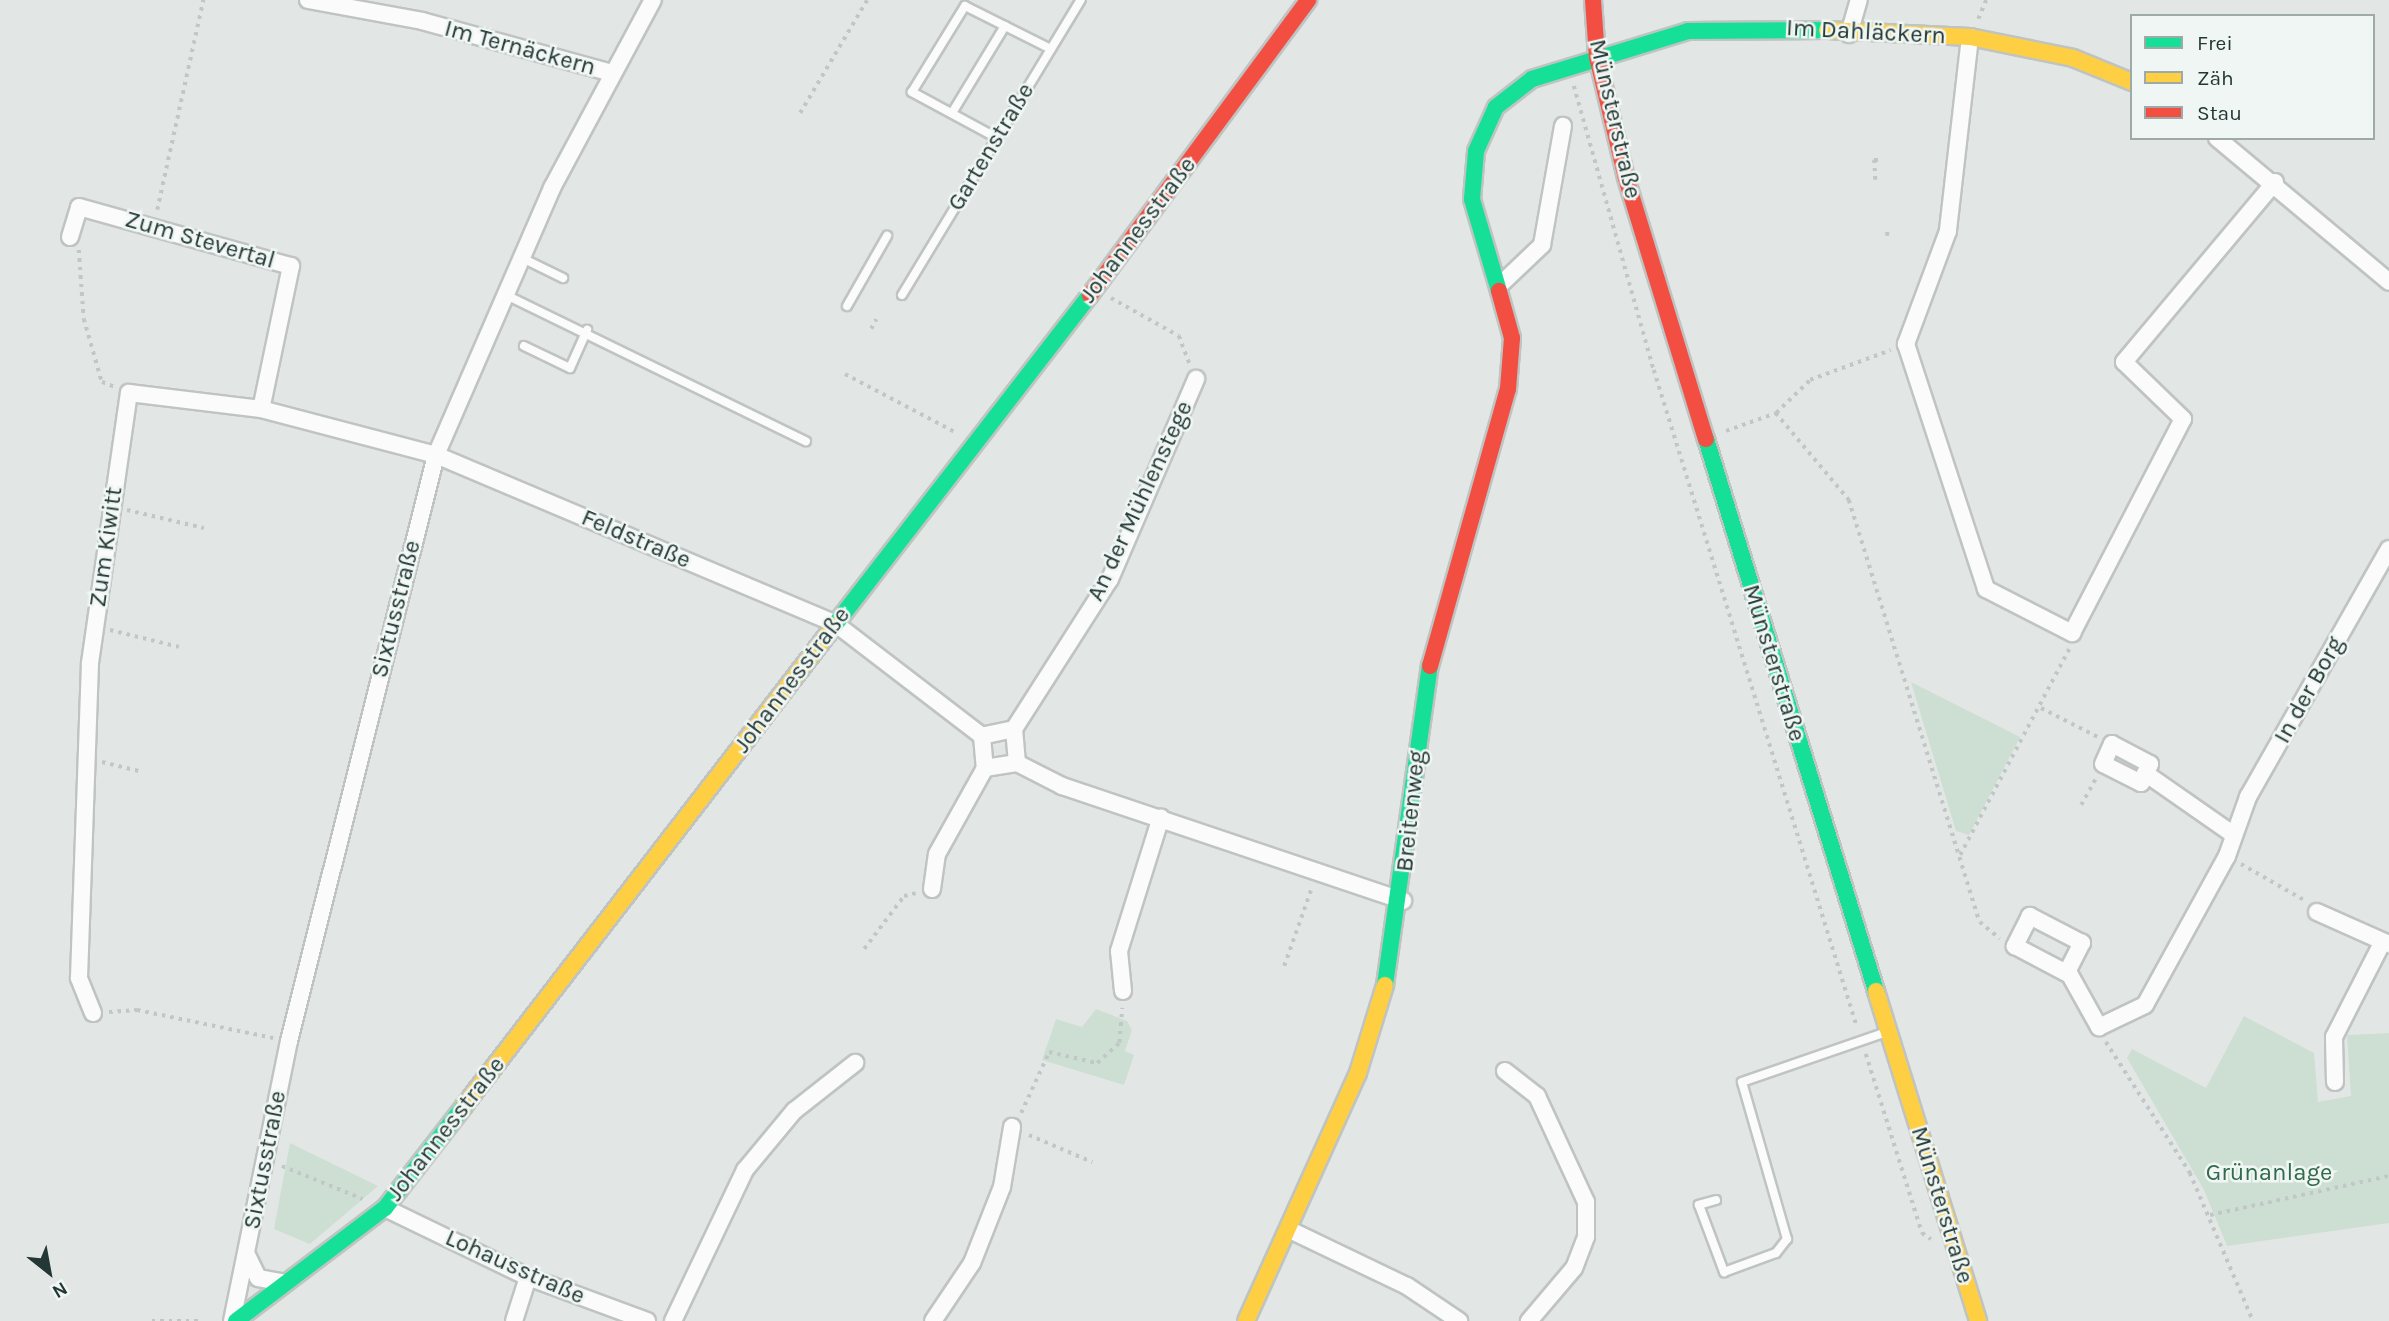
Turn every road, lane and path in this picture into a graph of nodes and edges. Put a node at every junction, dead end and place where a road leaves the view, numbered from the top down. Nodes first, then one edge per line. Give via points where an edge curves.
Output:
1 (203, 0) edge
2 (308, 0) edge
3 (653, 0) edge
4 (867, 0) edge
5 (1081, 0) edge
6 (1308, 0) edge
7 (1593, 0) edge
8 (1859, 0) edge
9 (1005, 26) junction
10 (1849, 34) junction
11 (1970, 37) junction
12 (1051, 49) junction
13 (1597, 57) junction
14 (1569, 67) junction
15 (609, 72) junction
16 (2130, 81) edge
17 (800, 113) dead end
18 (952, 113) junction
19 (1610, 113) junction
20 (1583, 120) junction
21 (1563, 126) joint
22 (997, 138) junction
23 (2220, 140) edge
24 (1881, 160) dead end
25 (1875, 180) dead end
26 (2275, 182) junction
27 (154, 226) junction
28 (1887, 229) dead end
29 (887, 236) dead end
30 (1887, 236) dead end
31 (70, 237) joint
32 (520, 257) junction
33 (563, 278) dead end
34 (2389, 282) edge
35 (1501, 284) junction
36 (1096, 288) junction
37 (505, 294) junction
38 (902, 295) dead end
39 (847, 306) dead end
40 (876, 319) dead end
41 (871, 329) dead end
42 (587, 330) junction
43 (1906, 344) junction
44 (524, 346) dead end
45 (845, 374) dead end
46 (1196, 379) joint
47 (130, 393) junction
48 (261, 409) junction
49 (1776, 413) junction
50 (1705, 439) junction
51 (806, 441) dead end
52 (975, 443) junction
53 (436, 455) junction
54 (112, 506) junction
55 (204, 528) dead end
56 (2389, 548) edge
57 (836, 624) junction
58 (95, 626) junction
59 (2072, 633) junction
60 (179, 647) dead end
61 (2040, 708) junction
62 (1014, 729) junction
63 (982, 736) junction
64 (2112, 744) junction
65 (87, 758) junction
66 (1017, 763) junction
67 (2104, 764) junction
68 (985, 768) junction
69 (143, 772) dead end
70 (2146, 773) junction
71 (2081, 805) dead end
72 (1161, 817) junction
73 (2234, 835) junction
74 (1959, 856) junction
75 (2227, 856) junction
76 (1317, 872) junction
77 (932, 889) joint
78 (1403, 901) junction
79 (2317, 912) joint
80 (2386, 943) edge
81 (2015, 946) junction
82 (864, 949) dead end
83 (1284, 966) dead end
84 (2067, 972) junction
85 (1123, 992) joint
86 (93, 1013) joint
87 (2099, 1027) junction
88 (1889, 1031) junction
89 (1862, 1040) junction
90 (289, 1041) junction
91 (855, 1063) dead end
92 (1505, 1071) dead end
93 (2334, 1082) dead end
94 (1012, 1127) junction
95 (264, 1158) junction
96 (1092, 1162) dead end
97 (2389, 1176) edge
98 (1716, 1199) dead end
99 (385, 1208) junction
100 (2210, 1215) junction
101 (1292, 1231) junction
102 (247, 1255) junction
103 (1957, 1255) junction
104 (528, 1276) junction
105 (286, 1283) junction
106 (152, 1321) edge
107 (199, 1321) edge
108 (234, 1321) edge
109 (514, 1321) edge
110 (648, 1321) edge
111 (673, 1321) edge
112 (933, 1321) edge
113 (1245, 1321) edge
114 (1459, 1321) edge
115 (1529, 1321) edge
116 (1978, 1321) edge
117 (2253, 1321) edge

1 - 27 path
2 - 15 street, Im Ternäckern via 422,21
3 - 15 street, Sixtusstraße
4 - 17 path
5 - 12 lane, Gartenstraße
6 - 36 street, Johannesstraße
7 - 13 street, Münsterstraße
8 - 10 street
9 - 12 lane
9 - 18 lane
9 - 18 lane via 965,6 912,92
10 - 11 street, Im Dahläckern
10 - 13 street, Im Dahläckern via 1776,27 1688,31
11 - 16 street, Im Dahläckern via 2073,58
11 - 43 street via 1948,232
12 - 22 lane, Gartenstraße
13 - 14 street, Breitenweg
13 - 19 street, Münsterstraße
14 - 20 path
14 - 35 street, Breitenweg via 1532,79 1496,107 1476,151 1472,199
15 - 32 street, Sixtusstraße
18 - 22 lane
19 - 20 path
19 - 50 street, Münsterstraße
20 - 21 path
20 - 89 path via 1654,370
21 - 35 street via 1542,245
22 - 38 lane, Gartenstraße
23 - 26 street
24 - 25 path via 1874,160
26 - 34 street
26 - 59 street via 2124,362 2183,418
27 - 31 street, Zum Stevertal via 79,207
27 - 48 street, Zum Stevertal via 291,266
28 - 30 path
29 - 39 lane
31 - 47 path via 83,257 84,319 102,382
32 - 33 lane
32 - 37 street, Sixtusstraße
35 - 78 street, Breitenweg via 1512,338 1508,389 1430,664
36 - 46 path via 1179,336
36 - 52 street, Johannesstraße
37 - 42 lane
37 - 53 street, Sixtusstraße
40 - 41 path
42 - 44 lane via 570,368
42 - 51 lane
43 - 49 path via 1810,380
43 - 59 street via 1986,589
45 - 52 path
46 - 62 street, An der Mühlenstege via 1110,579
47 - 48 street
47 - 54 street, Zum Kiwitt
48 - 53 street
49 - 50 path
49 - 74 path via 1850,500
50 - 88 street, Münsterstraße
52 - 57 street, Johannesstraße
53 - 57 street, Feldstraße
53 - 90 street, Sixtusstraße
54 - 55 path
54 - 58 street, Zum Kiwitt
56 - 73 street, In der Borg via 2248,797
57 - 63 street
57 - 99 street, Johannesstraße
58 - 60 path
58 - 65 street, Zum Kiwitt
59 - 61 path
61 - 64 path
61 - 74 path
62 - 63 street
62 - 66 street
63 - 68 street
64 - 67 street
64 - 70 street via 2150,764
65 - 69 path
65 - 86 street, Zum Kiwitt via 79,978
66 - 68 street
66 - 72 street via 1062,786
67 - 70 street via 2141,783
67 - 71 path
68 - 77 street via 937,854
70 - 73 street
72 - 76 street
72 - 85 street via 1119,951
73 - 75 street, In der Borg
74 - 81 path via 1986,931
75 - 79 path
75 - 87 street, In der Borg via 2146,1005
76 - 78 street
76 - 83 path
77 - 82 path via 904,895
78 - 101 street, Breitenweg via 1392,963 1358,1073
79 - 80 street
80 - 93 street via 2334,1037
81 - 84 street
81 - 84 street via 2030,916 2082,943
84 - 87 street
85 - 94 path via 1119,1042 1097,1063 1049,1052
86 - 90 path via 137,1010
87 - 100 path via 2119,1072 2190,1173
88 - 89 lane
88 - 103 street, Münsterstraße
89 - 98 lane via 1742,1082 1787,1239 1776,1253 1724,1272 1699,1205
89 - 103 path via 1922,1233
90 - 95 street, Sixtusstraße
91 - 111 street via 794,1111 745,1170
92 - 115 street via 1537,1096 1586,1202 1586,1237 1574,1268
94 - 96 path
94 - 112 street via 1002,1187 972,1263
95 - 99 path
95 - 102 street, Sixtusstraße
97 - 100 path
99 - 104 street, Lohausstraße
99 - 105 street, Johannesstraße
100 - 117 path
101 - 113 street, Breitenweg
101 - 114 street via 1407,1286
102 - 105 street, Sixtusstraße via 258,1278
102 - 108 street, Sixtusstraße
103 - 116 street, Münsterstraße
104 - 109 street
104 - 110 street, Lohausstraße
105 - 108 street, Johannesstraße
106 - 107 path

